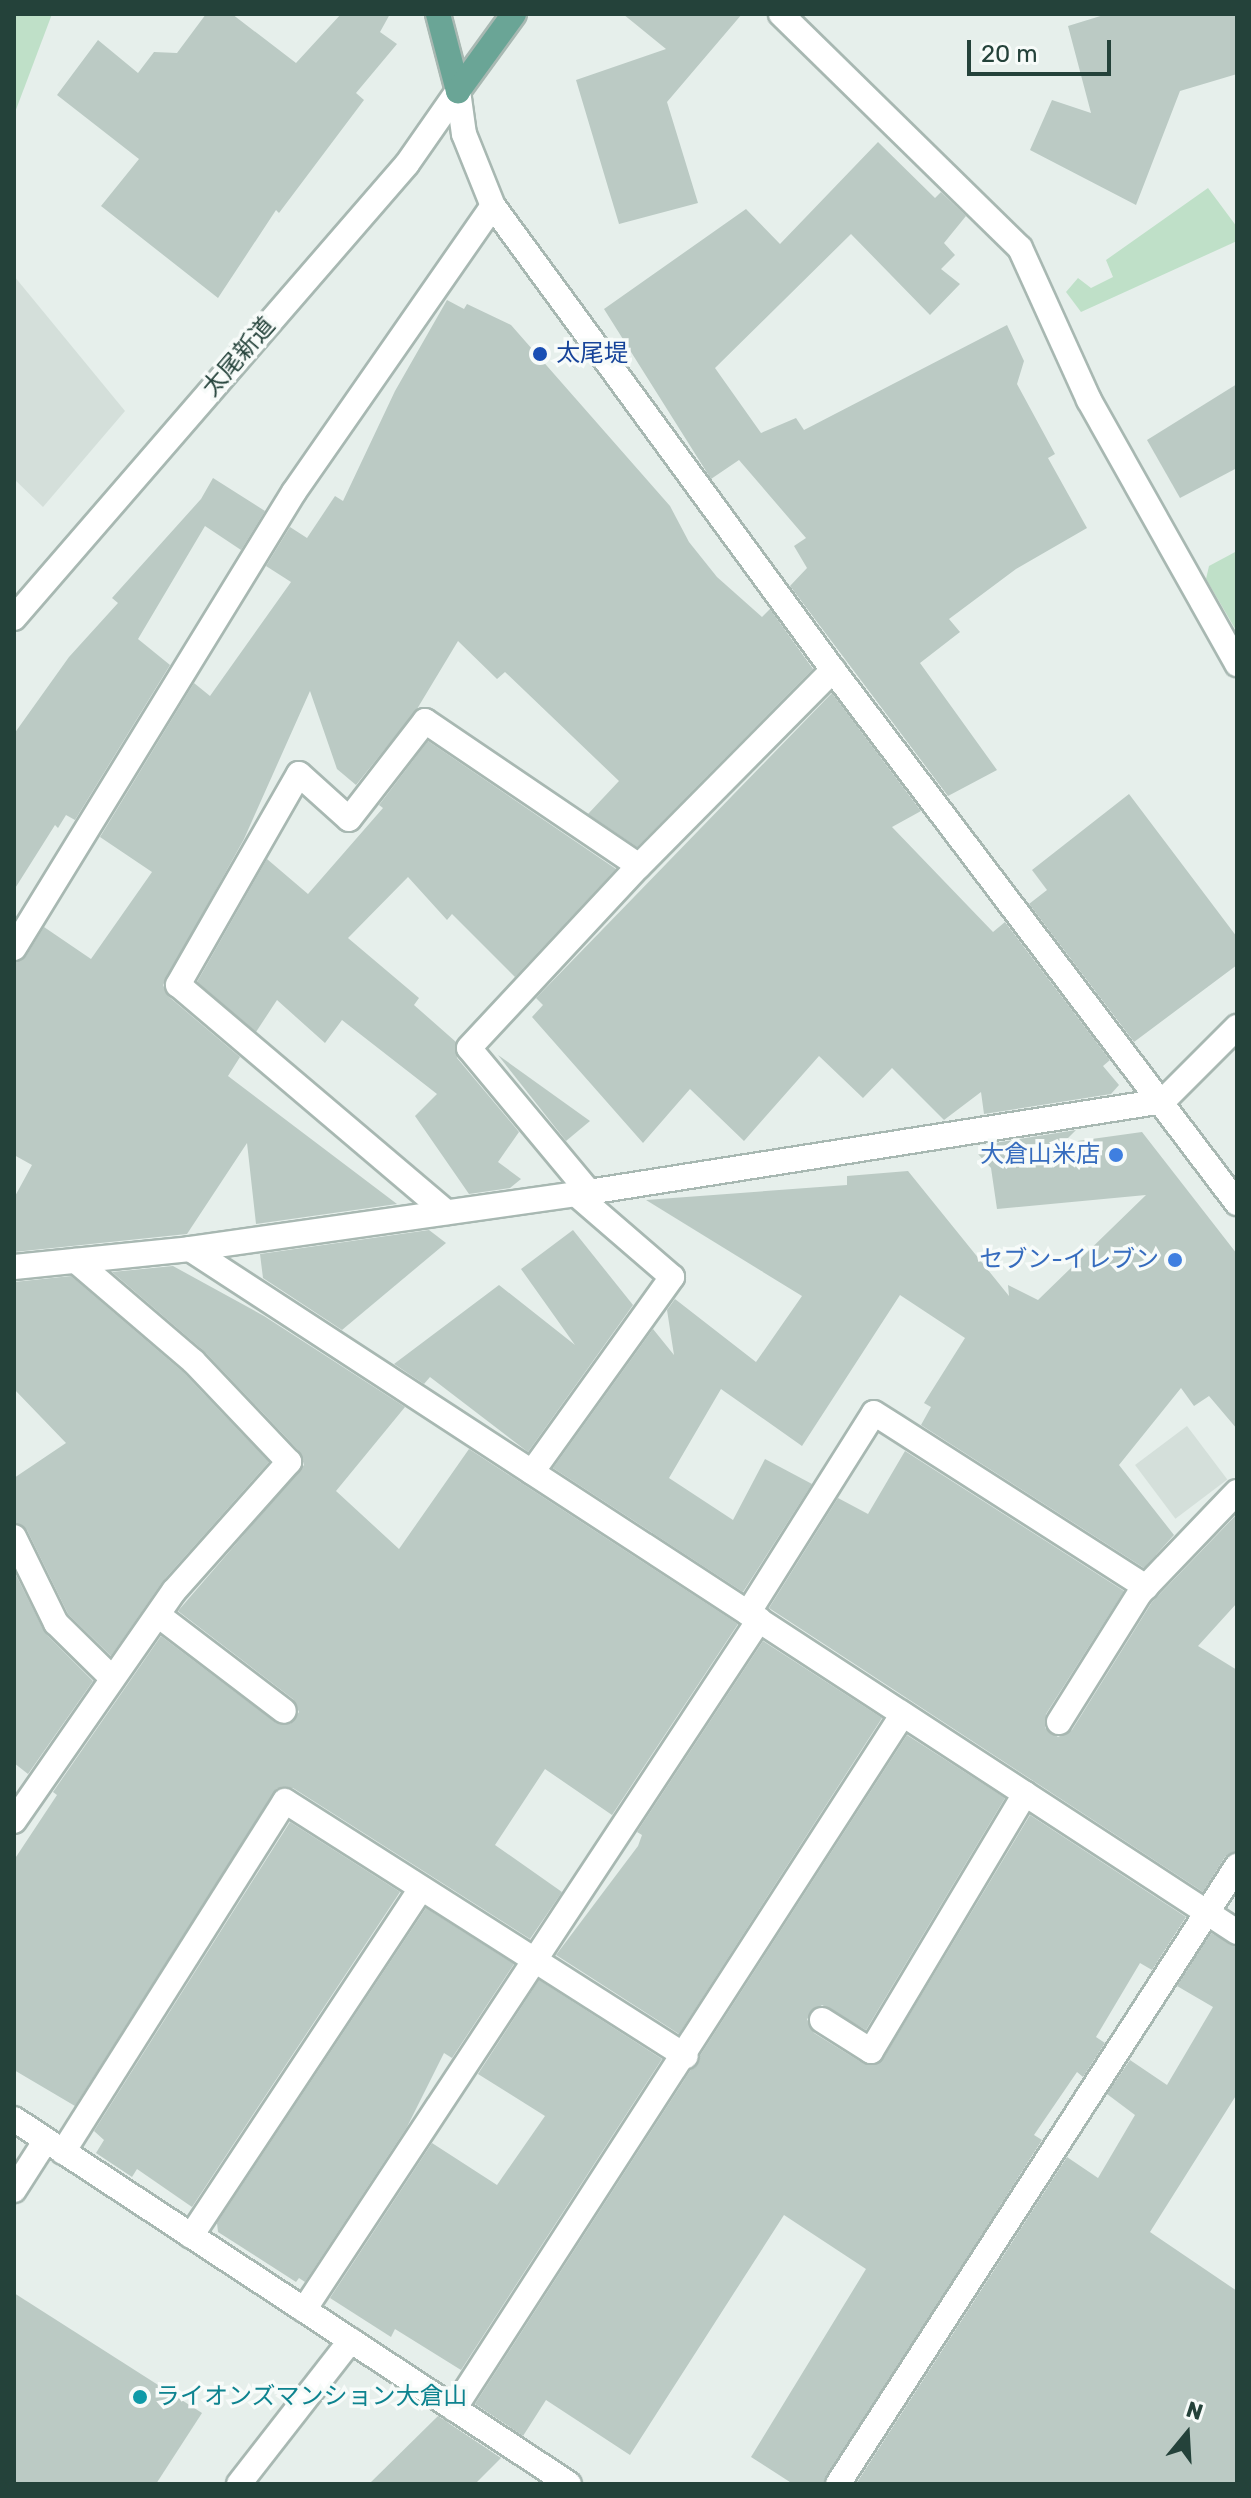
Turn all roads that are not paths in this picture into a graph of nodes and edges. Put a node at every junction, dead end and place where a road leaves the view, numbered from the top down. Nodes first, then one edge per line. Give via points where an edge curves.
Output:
1 (438, 14) edge
2 (514, 14) edge
3 (781, 14) edge
4 (458, 91) junction
5 (493, 206) junction
6 (14, 618) edge
7 (1237, 664) edge
8 (833, 670) junction
9 (639, 866) junction
10 (14, 948) edge
11 (1237, 1027) edge
12 (1163, 1101) junction
13 (583, 1193) junction
14 (1237, 1203) edge
15 (446, 1212) junction
16 (190, 1249) junction
17 (76, 1261) junction
18 (14, 1267) edge
19 (532, 1472) junction
20 (1237, 1492) edge
21 (14, 1537) edge
22 (1146, 1587) junction
23 (158, 1615) junction
24 (753, 1617) junction
25 (111, 1677) junction
26 (284, 1711) dead end
27 (903, 1714) junction
28 (1059, 1722) dead end
29 (1025, 1794) junction
30 (14, 1821) edge
31 (1237, 1866) edge
32 (421, 1888) junction
33 (1207, 1913) junction
34 (1237, 1932) edge
35 (535, 1961) junction
36 (822, 2020) dead end
37 (686, 2056) junction
38 (14, 2119) edge
39 (54, 2146) junction
40 (14, 2190) edge
41 (191, 2236) junction
42 (304, 2310) junction
43 (351, 2340) junction
44 (454, 2409) junction
45 (239, 2484) edge
46 (569, 2484) edge
47 (838, 2484) edge

1 - 4 main road
2 - 4 main road
3 - 7 street via 1020,248 1089,400
4 - 5 street via 464,134
4 - 6 street, 太尾新道 via 407,164
5 - 8 street
5 - 10 street via 294,492
8 - 9 street
8 - 12 street
9 - 13 street via 469,1048
9 - 15 street via 425,721 349,819 299,774 178,985
11 - 12 street
12 - 13 street
12 - 14 street
13 - 15 street
13 - 19 street via 672,1277
15 - 16 street
16 - 17 street
16 - 19 street
17 - 18 street
17 - 23 street via 193,1361 289,1462
19 - 24 street
20 - 22 street
21 - 25 street via 56,1623
22 - 24 street via 874,1413
22 - 28 street
23 - 25 street
23 - 26 street
24 - 27 street
24 - 35 street
25 - 30 street
27 - 29 street
27 - 37 street
29 - 33 street
29 - 36 street via 871,2051
31 - 33 street
32 - 35 street
32 - 39 street via 285,1801
32 - 41 street
33 - 34 street
33 - 47 street
35 - 37 street
35 - 42 street
37 - 44 street
38 - 39 street
39 - 40 street
39 - 41 street
41 - 42 street
42 - 43 street
43 - 44 street
43 - 45 street
44 - 46 street

